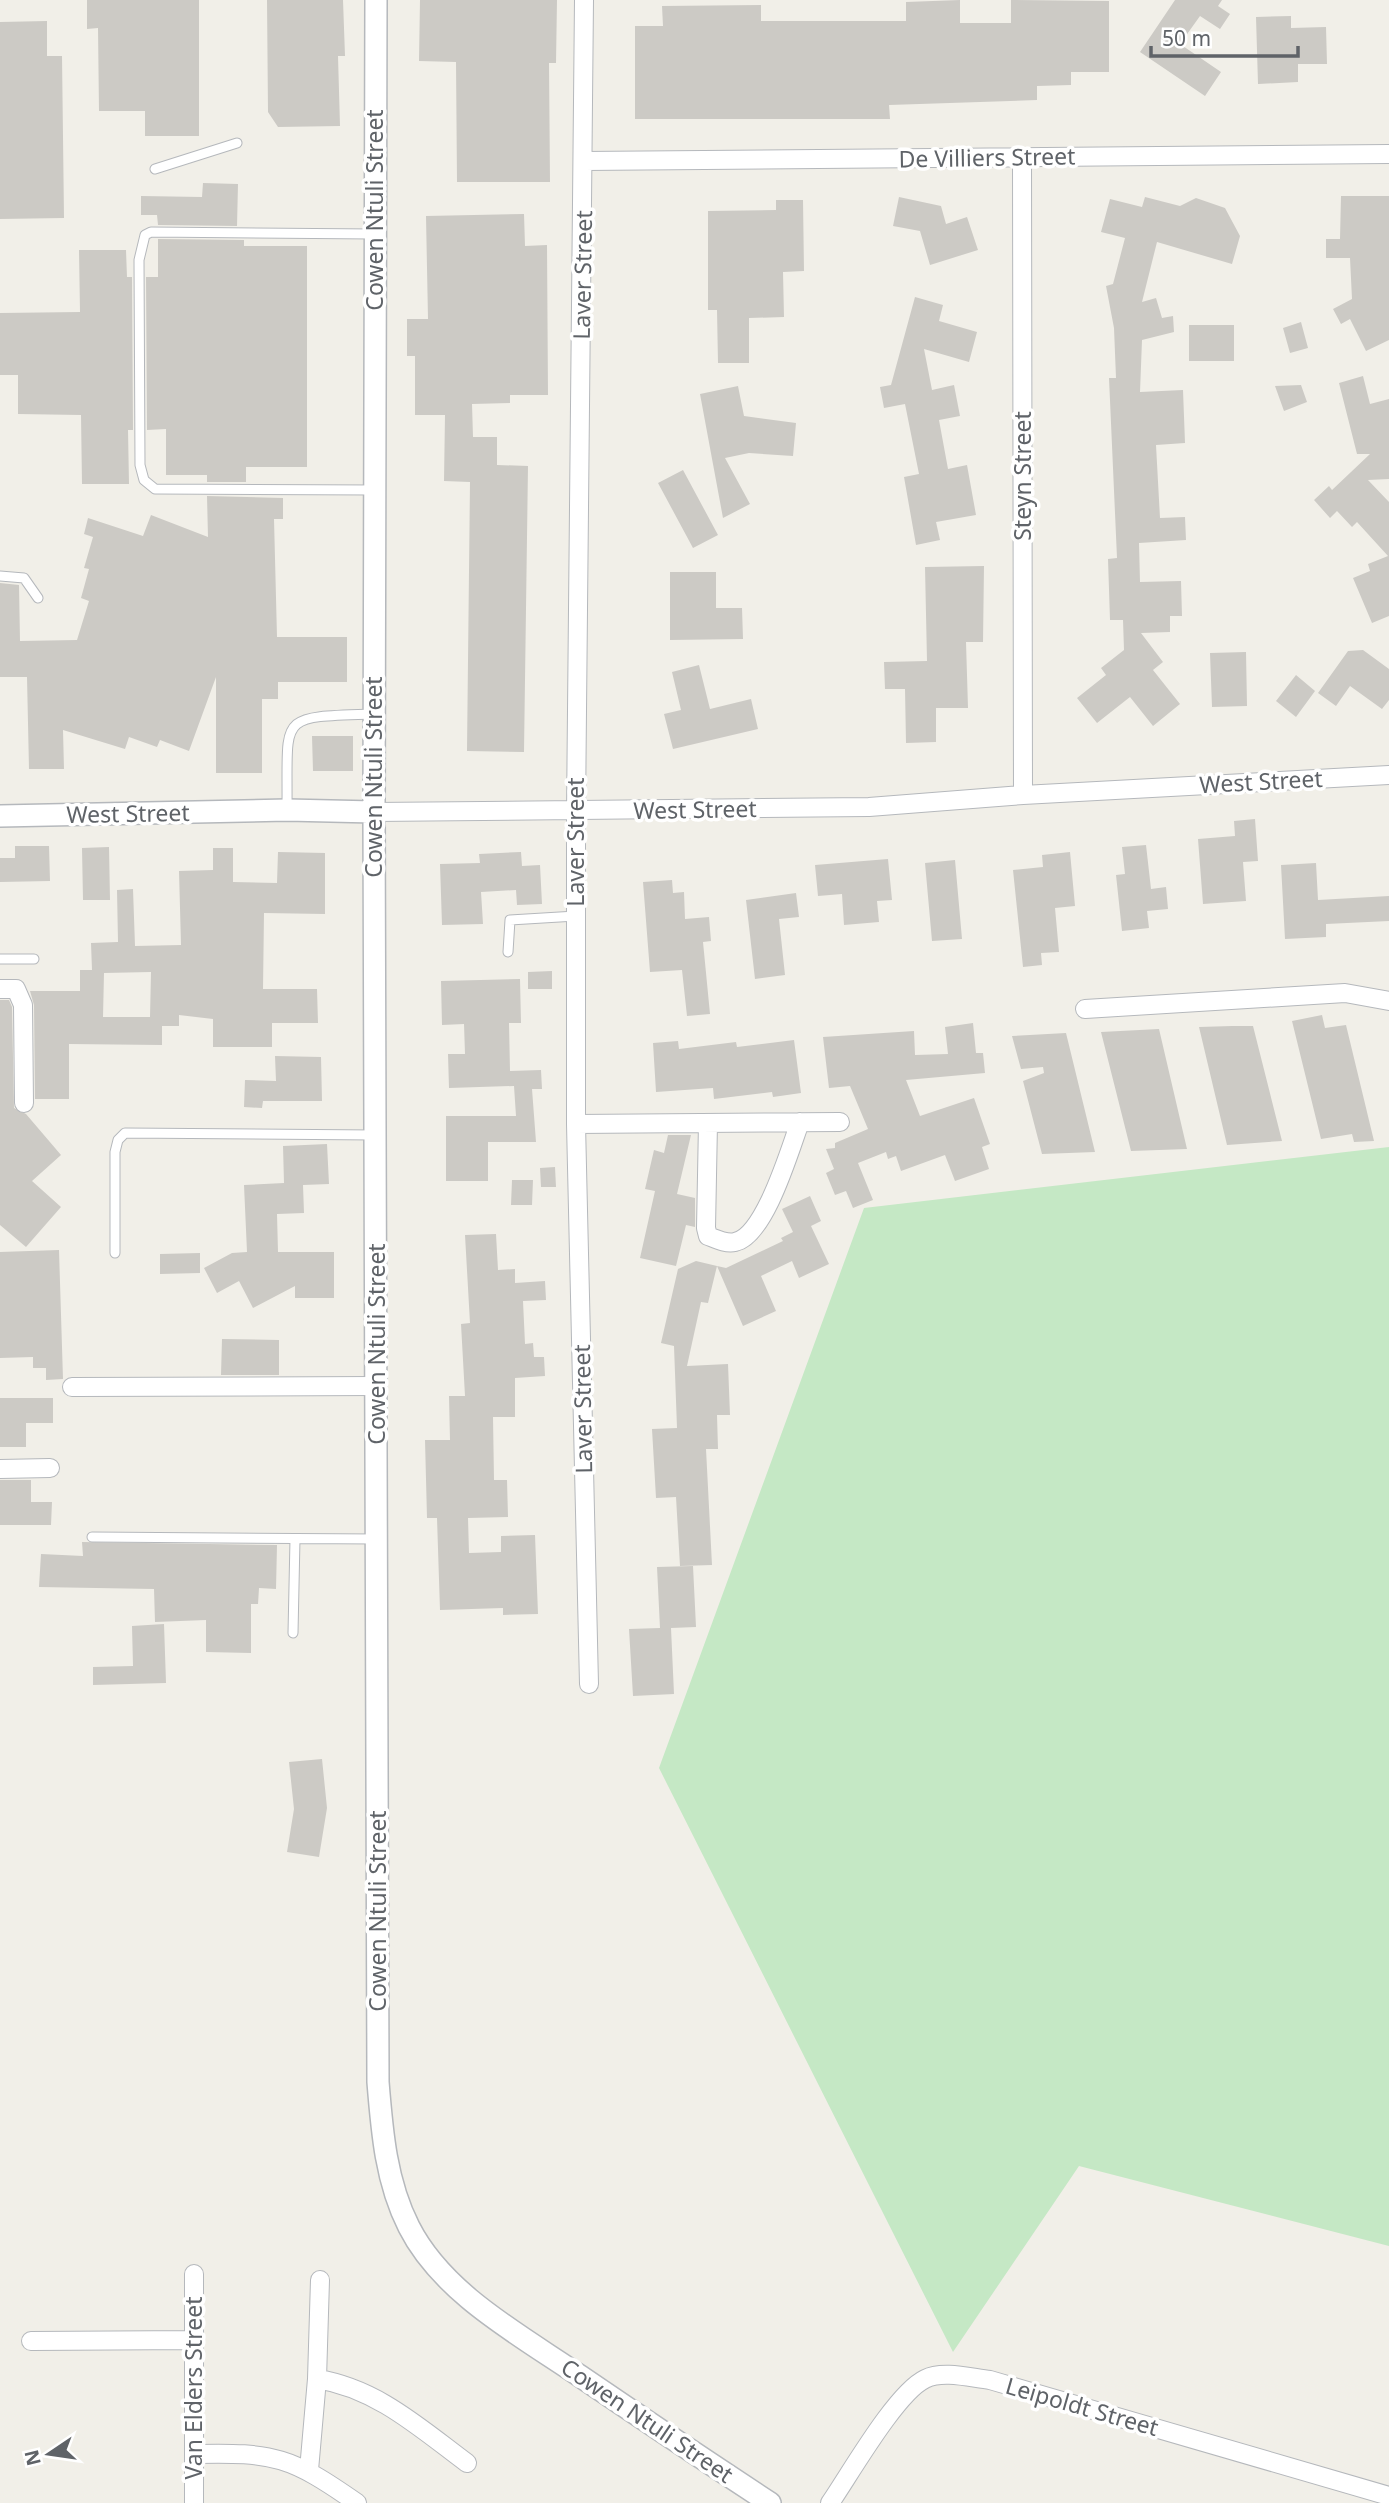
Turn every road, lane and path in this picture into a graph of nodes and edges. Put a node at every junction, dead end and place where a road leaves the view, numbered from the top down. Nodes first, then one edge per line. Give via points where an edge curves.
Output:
1 (376, 0) edge
2 (584, 0) edge
3 (237, 143) dead end
4 (1389, 154) edge
5 (1022, 157) junction
6 (584, 161) junction
7 (155, 169) dead end
8 (375, 234) junction
9 (374, 490) junction
10 (0, 576) edge
11 (38, 598) dead end
12 (374, 714) junction
13 (1389, 775) edge
14 (1023, 795) junction
15 (287, 810) junction
16 (373, 812) junction
17 (576, 813) junction
18 (0, 816) edge
19 (576, 916) junction
20 (508, 952) dead end
21 (0, 959) edge
22 (34, 959) dead end
23 (0, 989) edge
24 (1389, 1001) edge
25 (1085, 1009) dead end
26 (24, 1103) dead end
27 (800, 1122) junction
28 (840, 1122) dead end
29 (708, 1123) junction
30 (576, 1124) junction
31 (375, 1135) junction
32 (115, 1254) dead end
33 (377, 1386) junction
34 (72, 1387) dead end
35 (50, 1468) dead end
36 (0, 1469) edge
37 (92, 1537) dead end
38 (295, 1539) junction
39 (377, 1539) junction
40 (293, 1633) dead end
41 (589, 1684) dead end
42 (194, 2274) dead end
43 (320, 2280) dead end
44 (194, 2340) junction
45 (31, 2341) dead end
46 (317, 2379) junction
47 (194, 2454) junction
48 (467, 2463) dead end
49 (309, 2470) junction
50 (1389, 2496) edge
51 (194, 2503) edge
52 (357, 2503) edge
53 (770, 2503) edge
54 (830, 2503) edge

1 - 8 street, Cowen Ntuli Street
2 - 6 street, Laver Street
3 - 7 lane
4 - 5 street, De Villiers Street
5 - 6 street, De Villiers Street
5 - 14 street, Steyn Street
6 - 17 street, Laver Street
8 - 9 street, Cowen Ntuli Street
8 - 9 lane via 150,233 145,235 139,260 140,465 144,480 155,489
9 - 12 street, Cowen Ntuli Street
10 - 11 lane via 24,578
12 - 15 lane via 315,715 293,724 288,736
12 - 16 street, Cowen Ntuli Street
13 - 14 street, West Street
14 - 17 street, West Street via 869,807
15 - 16 street, West Street
15 - 18 street, West Street
16 - 17 street, West Street
16 - 31 street, Cowen Ntuli Street
17 - 19 street, Laver Street
19 - 20 lane via 510,920
19 - 30 street, Laver Street
21 - 22 lane
23 - 26 street via 16,989 23,1005
24 - 25 street via 1345,993
27 - 28 street
27 - 29 street
27 - 29 street via 772,1199 745,1237 734,1242 708,1236 706,1227
29 - 30 street
30 - 41 street, Laver Street
31 - 32 lane via 125,1133 115,1152
31 - 33 street, Cowen Ntuli Street
33 - 34 street
33 - 39 street, Cowen Ntuli Street
35 - 36 street
37 - 38 lane
38 - 39 lane
38 - 40 lane
39 - 53 street, Cowen Ntuli Street via 378,2082 390,2179 409,2228 464,2294
42 - 44 street, Van Elders Street
43 - 46 street
44 - 45 street
44 - 47 street, Van Elders Street
46 - 48 street via 345,2384 397,2409
46 - 49 street
47 - 49 street via 274,2456
47 - 51 street, Van Elders Street
49 - 52 street
50 - 54 street, Leipoldt Street via 990,2380 943,2375 927,2377 897,2405

